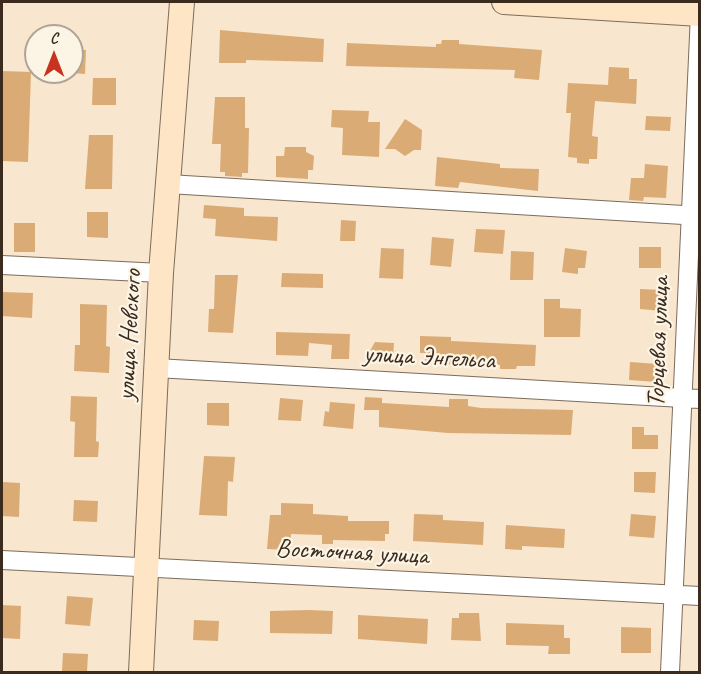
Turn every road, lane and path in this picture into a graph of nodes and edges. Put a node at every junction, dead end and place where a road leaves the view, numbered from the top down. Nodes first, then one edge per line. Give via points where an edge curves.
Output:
1 (182, 2) edge
2 (504, 2) edge
3 (699, 2) edge
4 (699, 14) edge
5 (168, 184) junction
6 (695, 216) edge
7 (2, 265) edge
8 (161, 273) junction
9 (156, 368) junction
10 (691, 399) edge
11 (2, 560) edge
12 (146, 568) junction
13 (673, 595) junction
14 (699, 596) edge
15 (141, 672) edge
16 (670, 672) edge

1 - 5 street, улица Невского
2 - 4 street
3 - 4 street, Торцевая улица
4 - 6 street, Торцевая улица
5 - 6 street
5 - 8 street, улица Невского
6 - 10 street, Торцевая улица
7 - 8 street
8 - 9 street, улица Невского
9 - 10 street, улица Энгельса
9 - 12 street, улица Невского
10 - 13 street, Торцевая улица
11 - 12 street, Восточная улица
12 - 13 street, Восточная улица
12 - 15 street, улица Невского
13 - 14 street, Восточная улица
13 - 16 street, Торцевая улица

